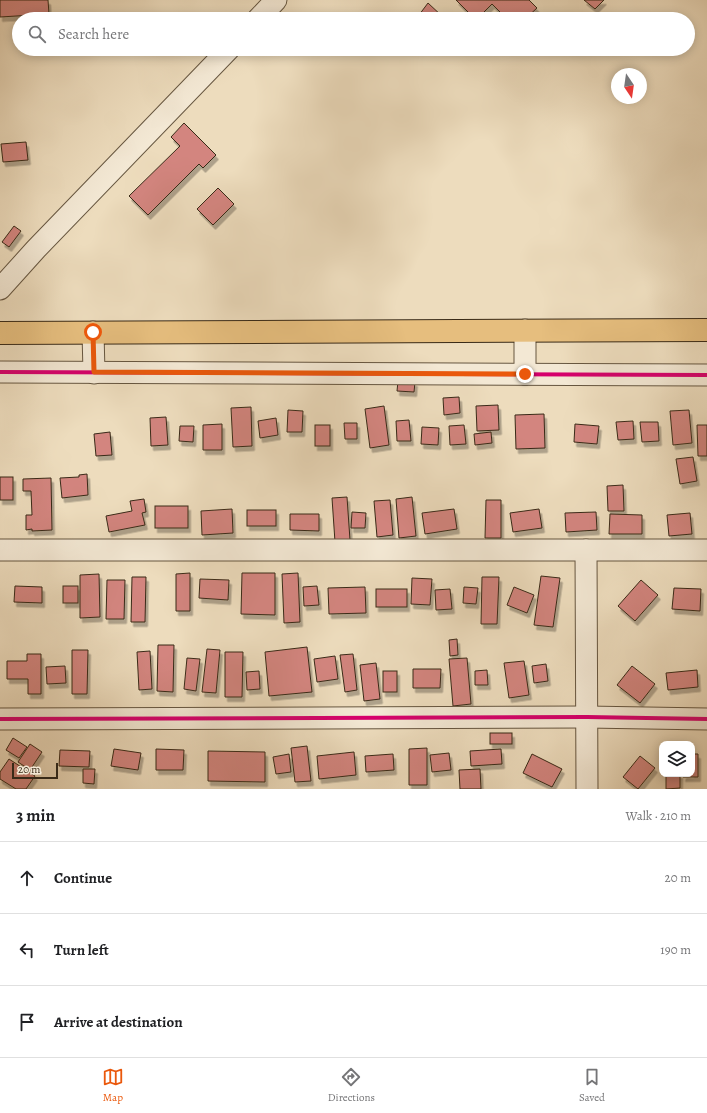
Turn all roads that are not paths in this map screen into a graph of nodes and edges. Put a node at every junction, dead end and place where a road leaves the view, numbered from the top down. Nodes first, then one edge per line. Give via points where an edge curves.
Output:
1 (276, 0) edge
2 (265, 12) edge
3 (222, 56) edge
4 (0, 289) edge
5 (525, 330) junction
6 (707, 330) edge
7 (0, 332) edge
8 (93, 332) junction
9 (0, 372) edge
10 (94, 372) junction
11 (525, 374) junction
12 (707, 375) edge
13 (0, 550) edge
14 (586, 550) junction
15 (707, 550) edge
16 (587, 718) junction
17 (707, 718) edge
18 (0, 719) edge
19 (587, 789) edge

1 - 2 street
3 - 4 street
5 - 6 main road
5 - 8 main road
5 - 11 street
7 - 8 main road
8 - 10 street
9 - 10 street
10 - 11 street
11 - 12 street
13 - 14 street
14 - 15 street
14 - 16 street
16 - 17 street
16 - 18 street
16 - 19 street

